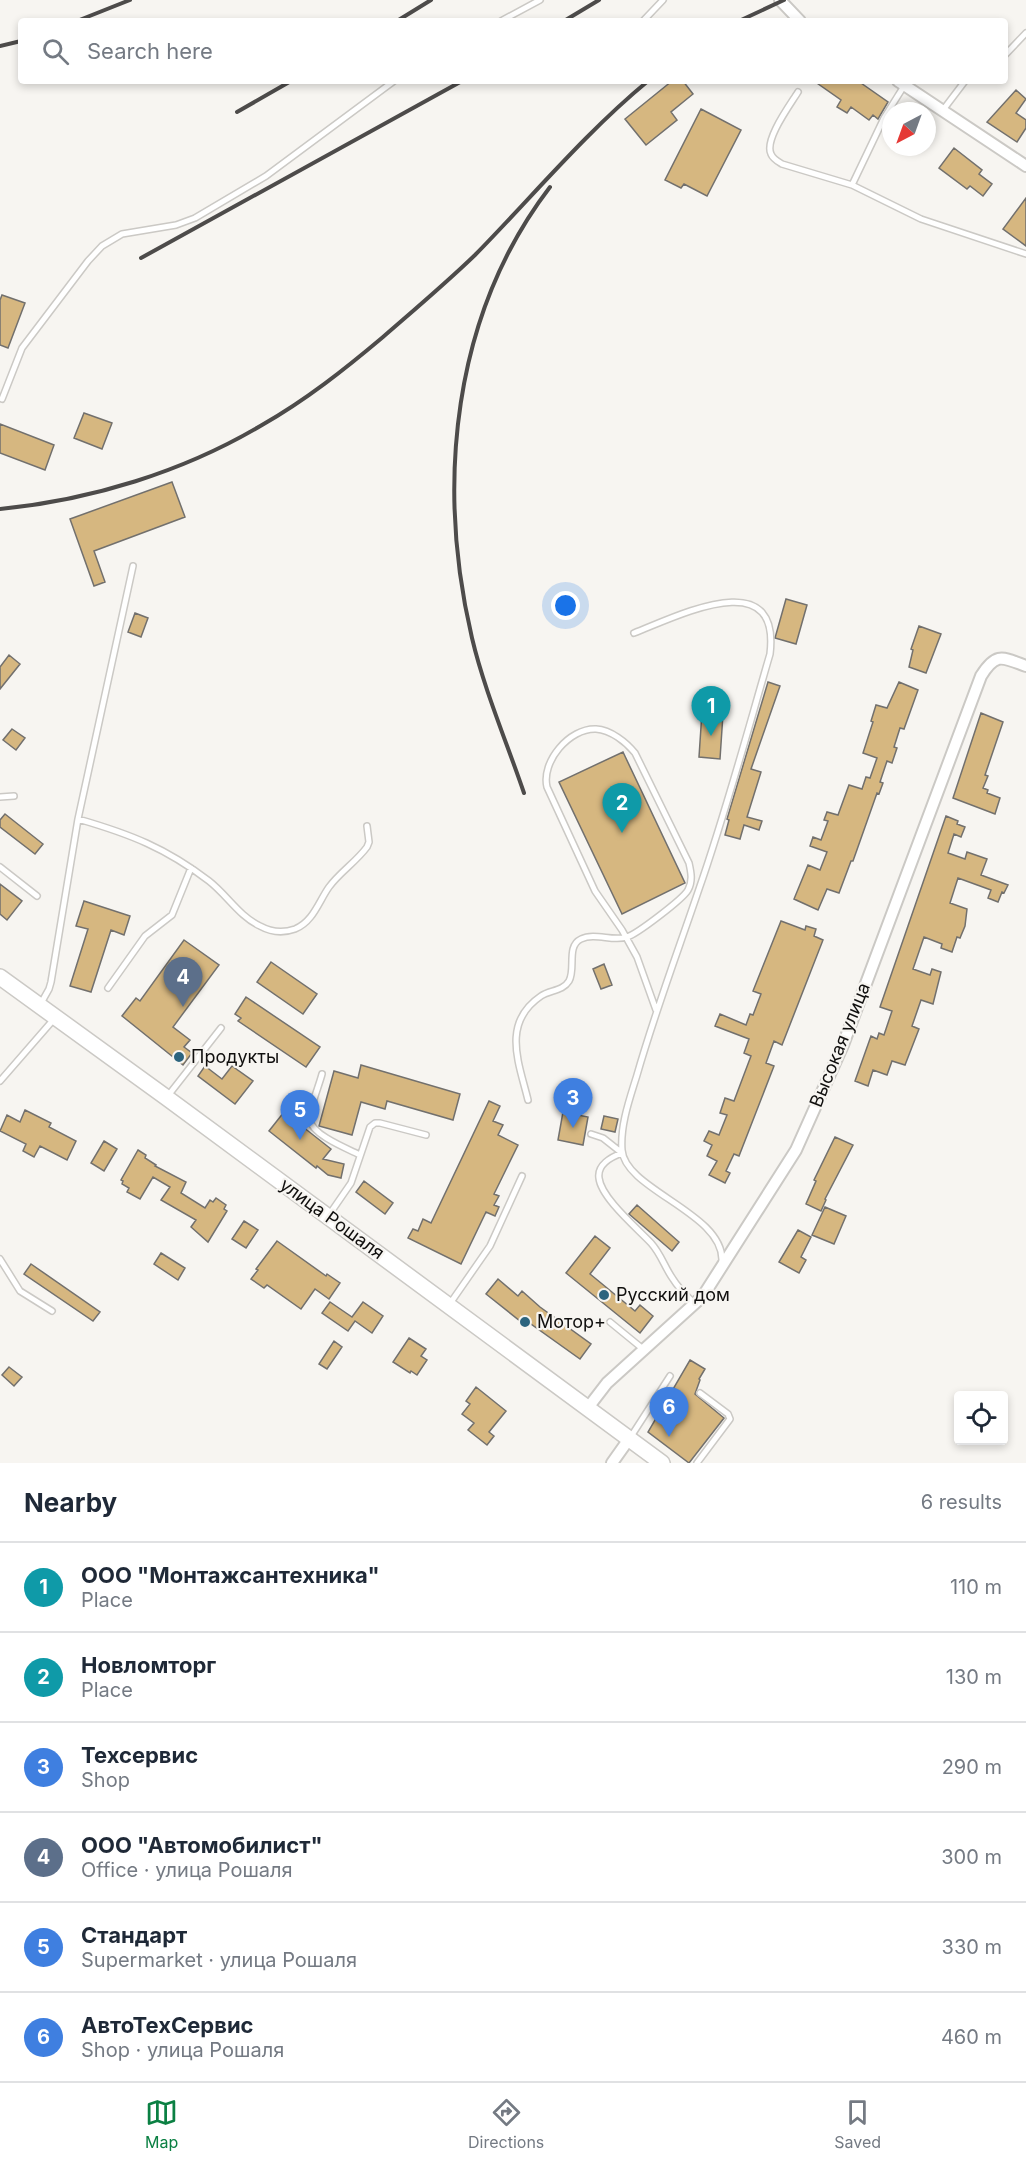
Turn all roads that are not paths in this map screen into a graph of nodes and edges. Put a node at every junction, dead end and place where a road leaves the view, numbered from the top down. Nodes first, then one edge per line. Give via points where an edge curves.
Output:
1 (540, 0) edge
2 (663, 0) edge
3 (780, 0) edge
4 (507, 18) edge
5 (646, 18) edge
6 (797, 18) edge
7 (1026, 33) edge
8 (1008, 52) edge
9 (390, 84) edge
10 (900, 84) edge
11 (903, 84) edge
12 (963, 84) edge
13 (798, 92) dead end
14 (943, 110) junction
15 (1026, 166) edge
16 (852, 185) junction
17 (1026, 255) edge
18 (2, 399) dead end
19 (132, 566) dead end
20 (634, 633) dead end
21 (1026, 666) edge
22 (14, 796) dead end
23 (0, 797) edge
24 (78, 819) junction
25 (366, 826) dead end
26 (0, 867) edge
27 (191, 868) junction
28 (37, 897) dead end
29 (627, 937) junction
30 (0, 977) edge
31 (108, 988) dead end
32 (39, 1006) junction
33 (656, 1011) junction
34 (55, 1018) junction
35 (221, 1028) dead end
36 (322, 1074) dead end
37 (0, 1081) edge
38 (167, 1098) junction
39 (528, 1100) dead end
40 (591, 1134) dead end
41 (426, 1135) dead end
42 (622, 1153) junction
43 (360, 1155) junction
44 (522, 1176) dead end
45 (328, 1216) junction
46 (0, 1259) edge
47 (718, 1274) junction
48 (695, 1304) junction
49 (448, 1306) junction
50 (52, 1311) dead end
51 (610, 1322) dead end
52 (645, 1350) junction
53 (670, 1376) dead end
54 (700, 1393) dead end
55 (587, 1409) junction
56 (629, 1439) junction
57 (612, 1463) edge
58 (662, 1463) edge
59 (697, 1463) edge

1 - 4 lane
2 - 5 lane
3 - 6 street
7 - 8 lane
9 - 18 lane via 267,176 195,218 122,234 102,246 22,348
10 - 16 lane
11 - 14 street
12 - 14 lane
13 - 16 lane via 770,141 770,153 782,164
14 - 15 street
16 - 17 lane via 921,219
19 - 24 lane
20 - 33 lane via 723,602 747,603 764,613 772,630 770,654 716,837
21 - 47 street, Высокая улица via 998,658 989,663 981,676 843,1045 816,1107 796,1150
22 - 23 lane
24 - 27 lane via 145,841
24 - 32 lane via 51,982
25 - 27 lane via 369,842 364,851 330,885 310,918 287,931 266,929 252,921
26 - 28 lane
27 - 31 lane via 172,915 145,936
29 - 29 lane via 596,891 545,778 557,751 588,730 612,734 635,753 691,872 689,888 682,897
29 - 33 lane via 644,972
29 - 39 lane via 580,939 574,947 569,981 538,998 524,1014 514,1038
30 - 32 main road, улица Рошаля
32 - 34 main road, улица Рошаля
33 - 42 lane via 629,1101
34 - 37 lane
34 - 38 main road, улица Рошаля
35 - 38 lane
36 - 43 lane via 310,1114 311,1124 325,1137
38 - 45 main road, улица Рошаля
40 - 42 lane
41 - 43 lane via 375,1123 367,1131
42 - 47 lane via 636,1174 716,1238 722,1254
42 - 48 lane via 602,1166 598,1179 601,1186 625,1218 650,1242 672,1279
43 - 45 lane via 351,1183
44 - 49 lane via 486,1251
45 - 49 main road, улица Рошаля
46 - 50 lane via 20,1291
47 - 48 street, Высокая улица
48 - 52 street, Высокая улица
49 - 55 main road, улица Рошаля
51 - 52 lane
52 - 55 street, Высокая улица via 607,1383
53 - 56 lane
54 - 59 lane via 730,1419
55 - 56 main road, улица Рошаля
56 - 57 street
56 - 58 main road, улица Рошаля

